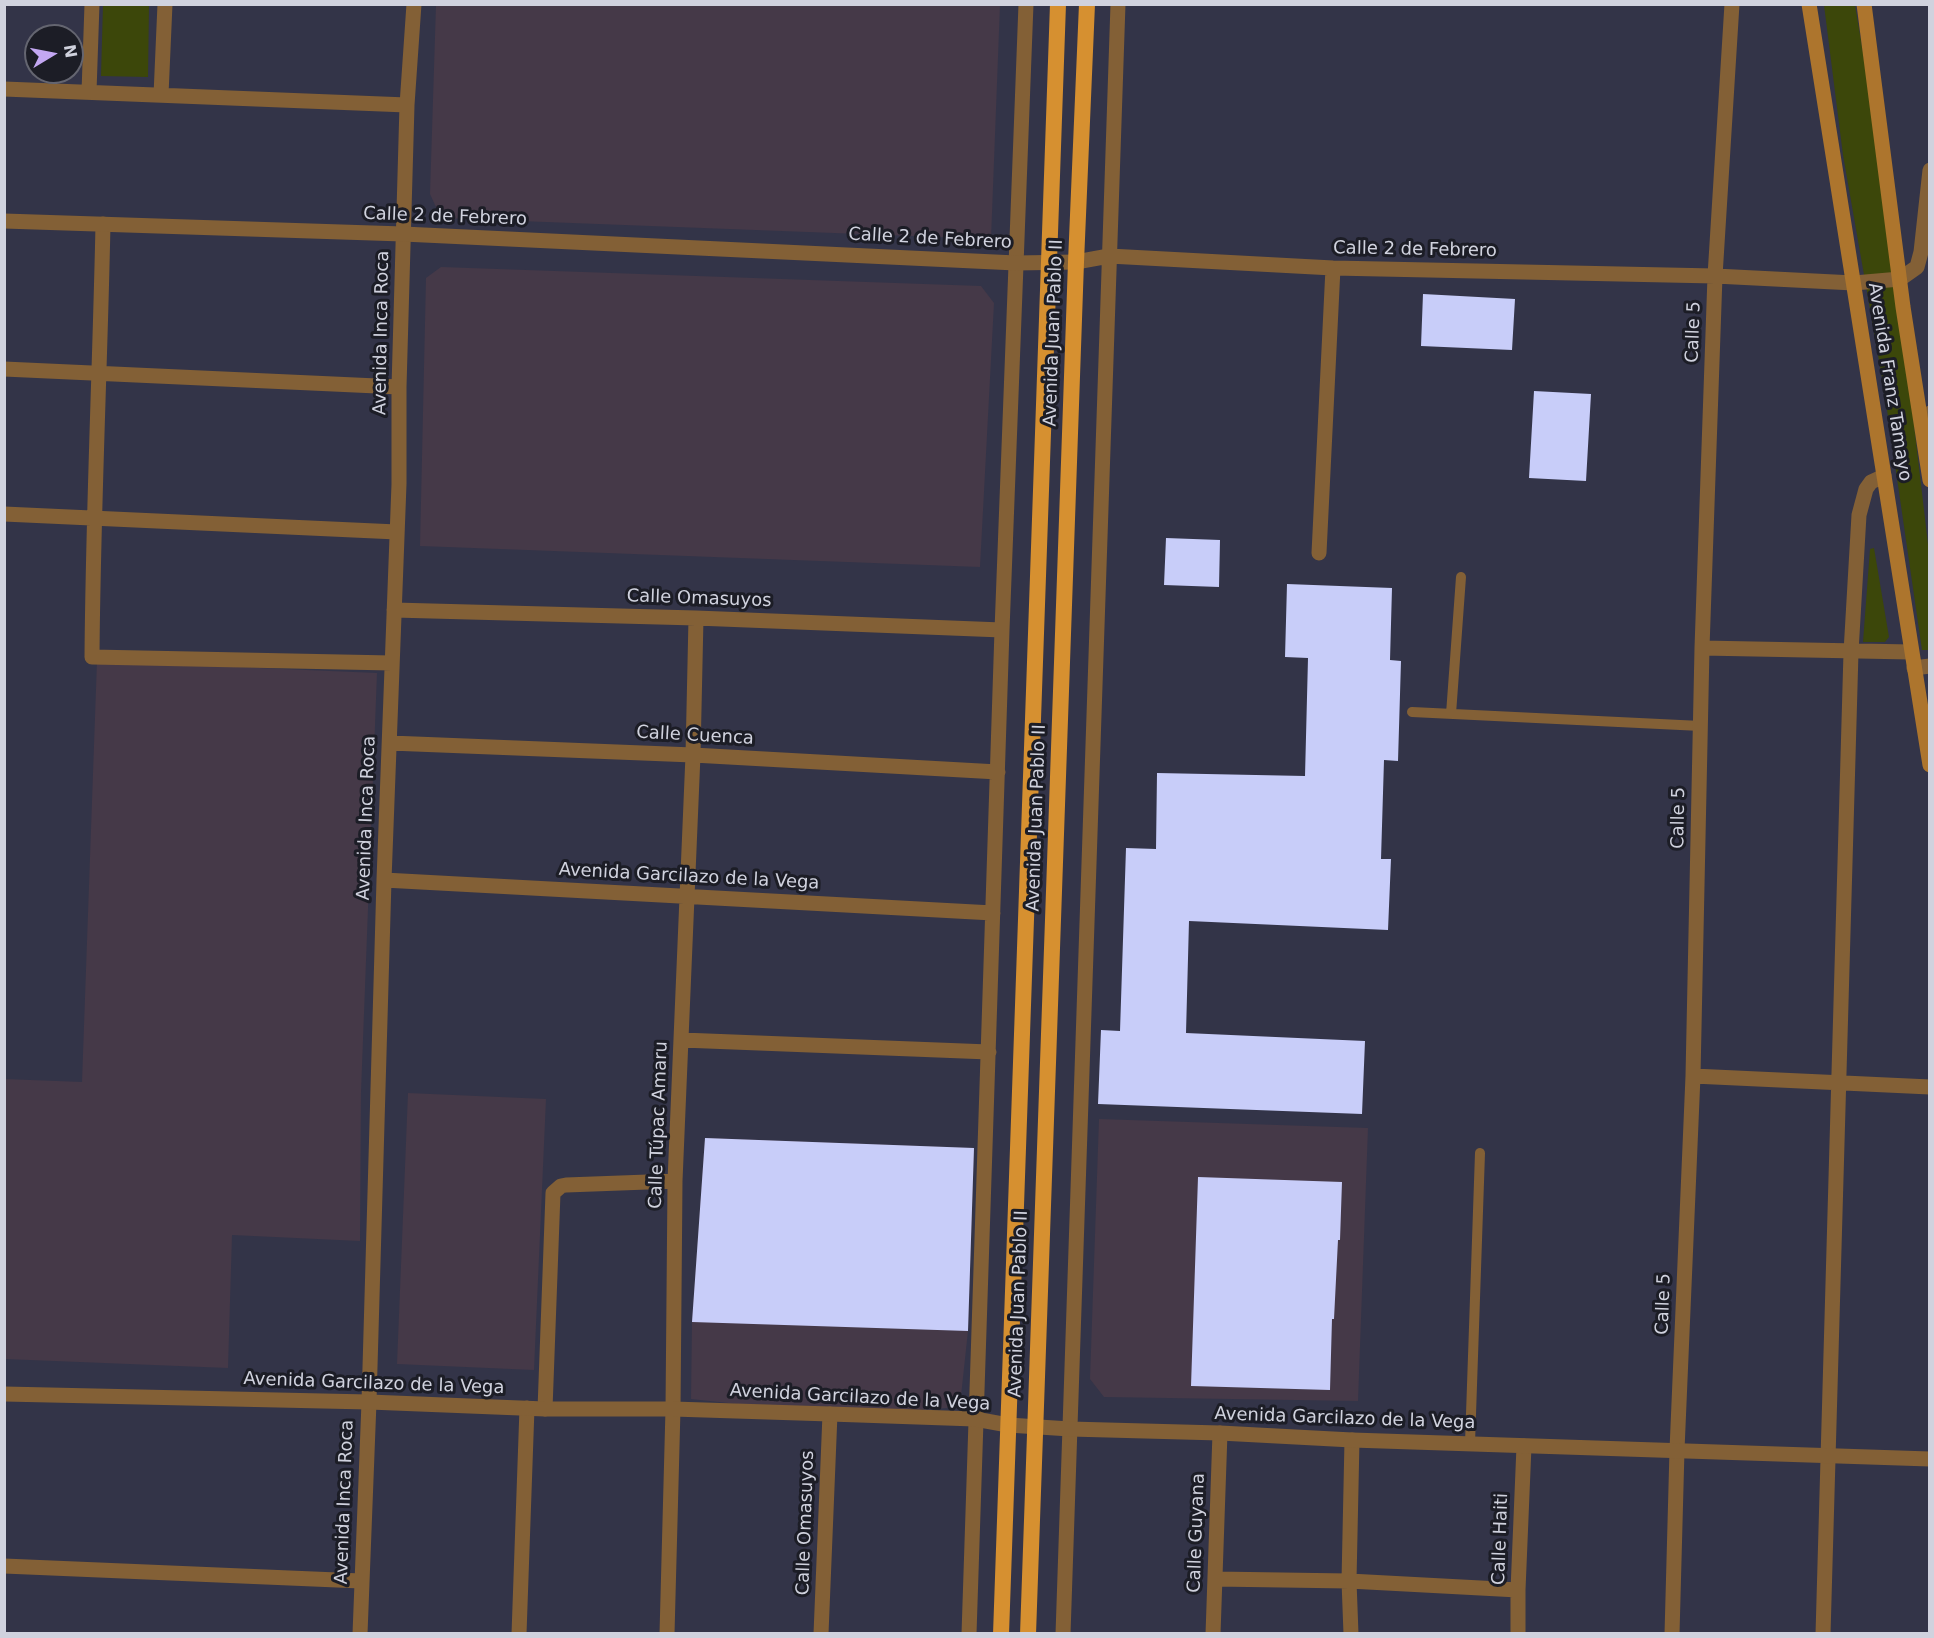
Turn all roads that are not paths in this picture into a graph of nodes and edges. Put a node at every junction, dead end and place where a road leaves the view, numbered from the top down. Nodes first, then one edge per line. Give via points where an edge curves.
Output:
1 (92, 4) edge
2 (165, 4) edge
3 (414, 4) edge
4 (1026, 4) edge
5 (1058, 4) edge
6 (1087, 4) edge
7 (1118, 4) edge
8 (1732, 4) edge
9 (1809, 4) edge
10 (1864, 4) edge
11 (4, 89) edge
12 (89, 92) junction
13 (161, 95) junction
14 (407, 105) junction
15 (1929, 170) edge
16 (4, 221) edge
17 (103, 224) junction
18 (403, 234) junction
19 (1109, 256) junction
20 (1076, 262) junction
21 (1016, 263) junction
22 (1047, 263) junction
23 (1333, 268) junction
24 (1715, 276) junction
25 (1900, 279) junction
26 (1854, 283) junction
27 (4, 369) edge
28 (100, 372) junction
29 (399, 387) junction
30 (1929, 413) edge
31 (1926, 457) junction
32 (1884, 476) junction
33 (1929, 480) edge
34 (4, 514) edge
35 (93, 518) junction
36 (397, 532) junction
37 (1320, 553) dead end
38 (1461, 577) dead end
39 (394, 610) junction
40 (696, 618) junction
41 (1002, 630) junction
42 (1702, 648) junction
43 (1851, 652) junction
44 (1911, 652) junction
45 (392, 663) junction
46 (1922, 667) edge
47 (1413, 712) dead end
48 (1451, 714) junction
49 (1701, 726) junction
50 (390, 743) junction
51 (693, 756) junction
52 (1929, 765) edge
53 (998, 772) junction
54 (384, 880) junction
55 (686, 897) junction
56 (993, 913) junction
57 (682, 1040) junction
58 (988, 1052) junction
59 (1693, 1076) junction
60 (1839, 1083) junction
61 (1929, 1087) edge
62 (1480, 1153) dead end
63 (675, 1181) junction
64 (4, 1394) edge
65 (369, 1402) junction
66 (527, 1408) junction
67 (545, 1409) junction
68 (673, 1409) junction
69 (830, 1414) junction
70 (975, 1419) junction
71 (1008, 1425) junction
72 (1035, 1427) junction
73 (1070, 1429) junction
74 (1220, 1433) junction
75 (1352, 1440) junction
76 (1470, 1443) junction
77 (1524, 1446) junction
78 (1677, 1450) junction
79 (1827, 1456) junction
80 (1929, 1459) edge
81 (4, 1566) edge
82 (1215, 1579) junction
83 (361, 1581) junction
84 (1348, 1581) junction
85 (1518, 1590) junction
86 (360, 1634) edge
87 (519, 1634) edge
88 (667, 1634) edge
89 (821, 1634) edge
90 (969, 1634) edge
91 (1001, 1634) edge
92 (1028, 1634) edge
93 (1063, 1634) edge
94 (1213, 1634) edge
95 (1351, 1634) edge
96 (1518, 1634) edge
97 (1672, 1634) edge
98 (1823, 1634) edge

1 - 12 street
2 - 13 street
3 - 14 street, Avenida Inca Roca
4 - 21 street
5 - 22 highway, Avenida Juan Pablo II
6 - 20 highway, Avenida Juan Pablo II
7 - 19 street
8 - 24 street, Calle 5
9 - 26 main road, Avenida Franz Tamayo
10 - 25 main road, Avenida Franz Tamayo
11 - 12 street
12 - 13 street
13 - 14 street
14 - 18 street, Avenida Inca Roca
15 - 25 street via 1921,252 1917,267
16 - 17 street, Calle 2 de Febrero
17 - 18 street, Calle 2 de Febrero
17 - 28 street
18 - 21 street, Calle 2 de Febrero
18 - 29 street, Avenida Inca Roca
19 - 20 street, Calle 2 de Febrero
19 - 23 street, Calle 2 de Febrero
19 - 73 street
20 - 22 street, Calle 2 de Febrero
20 - 72 highway, Avenida Juan Pablo II
21 - 22 street, Calle 2 de Febrero
21 - 41 street
22 - 71 highway, Avenida Juan Pablo II
23 - 24 street, Calle 2 de Febrero
23 - 37 street
24 - 26 street, Calle 2 de Febrero
24 - 42 street, Calle 5
25 - 26 street, Calle 2 de Febrero
25 - 31 main road, Avenida Franz Tamayo
26 - 32 main road, Avenida Franz Tamayo
27 - 28 street
28 - 29 street
28 - 35 street
29 - 36 street, Avenida Inca Roca
30 - 31 street
31 - 33 main road, Avenida Franz Tamayo
32 - 43 street via 1866,489 1858,515
32 - 44 main road, Avenida Franz Tamayo
34 - 35 street
35 - 36 street
35 - 45 street via 92,657
36 - 39 street, Avenida Inca Roca
38 - 48 lane
39 - 40 street, Calle Omasuyos
39 - 45 street, Avenida Inca Roca
40 - 41 street, Calle Omasuyos
40 - 51 street, Calle Túpac Amaru
41 - 53 street
42 - 43 street
42 - 49 street, Calle 5
43 - 44 street
43 - 60 street
44 - 46 main road, Avenida Franz Tamayo
45 - 50 street, Avenida Inca Roca
46 - 52 main road, Avenida Franz Tamayo
47 - 48 lane
48 - 49 lane
49 - 59 street, Calle 5
50 - 51 street, Calle Cuenca
50 - 54 street, Avenida Inca Roca
51 - 53 street, Calle Cuenca
51 - 55 street, Calle Túpac Amaru
53 - 56 street
54 - 55 street, Avenida Garcilazo de la Vega
54 - 65 street, Avenida Inca Roca
55 - 56 street, Avenida Garcilazo de la Vega
55 - 57 street, Calle Túpac Amaru
56 - 58 street
57 - 58 street
57 - 63 street, Calle Túpac Amaru
58 - 70 street
59 - 60 street
59 - 78 street, Calle 5
60 - 61 street
60 - 79 street
62 - 76 lane
63 - 67 street via 566,1185 553,1193
63 - 68 street, Calle Túpac Amaru
64 - 65 street, Avenida Garcilazo de la Vega
65 - 66 street, Avenida Garcilazo de la Vega
65 - 83 street, Avenida Inca Roca
66 - 67 street, Avenida Garcilazo de la Vega
66 - 87 street
67 - 68 street, Avenida Garcilazo de la Vega
68 - 69 street, Avenida Garcilazo de la Vega
68 - 88 street, Calle Túpac Amaru
69 - 70 street, Avenida Garcilazo de la Vega
69 - 89 street, Calle Omasuyos
70 - 71 street, Avenida Garcilazo de la Vega
70 - 90 street
71 - 72 street, Avenida Garcilazo de la Vega
71 - 91 highway, Avenida Juan Pablo II
72 - 73 street, Avenida Garcilazo de la Vega
72 - 92 highway, Avenida Juan Pablo II
73 - 74 street, Avenida Garcilazo de la Vega
73 - 93 street
74 - 75 street, Avenida Garcilazo de la Vega
74 - 82 street, Calle Guyana
75 - 76 street, Avenida Garcilazo de la Vega
75 - 84 street
76 - 77 street, Avenida Garcilazo de la Vega
77 - 78 street, Avenida Garcilazo de la Vega
77 - 85 street, Calle Haiti
78 - 79 street, Avenida Garcilazo de la Vega
78 - 97 street, Calle 5
79 - 80 street, Avenida Garcilazo de la Vega
79 - 98 street
81 - 83 street
82 - 84 street
82 - 94 street, Calle Guyana
83 - 86 street, Avenida Inca Roca
84 - 85 street
84 - 95 street
85 - 96 street, Calle Haiti

